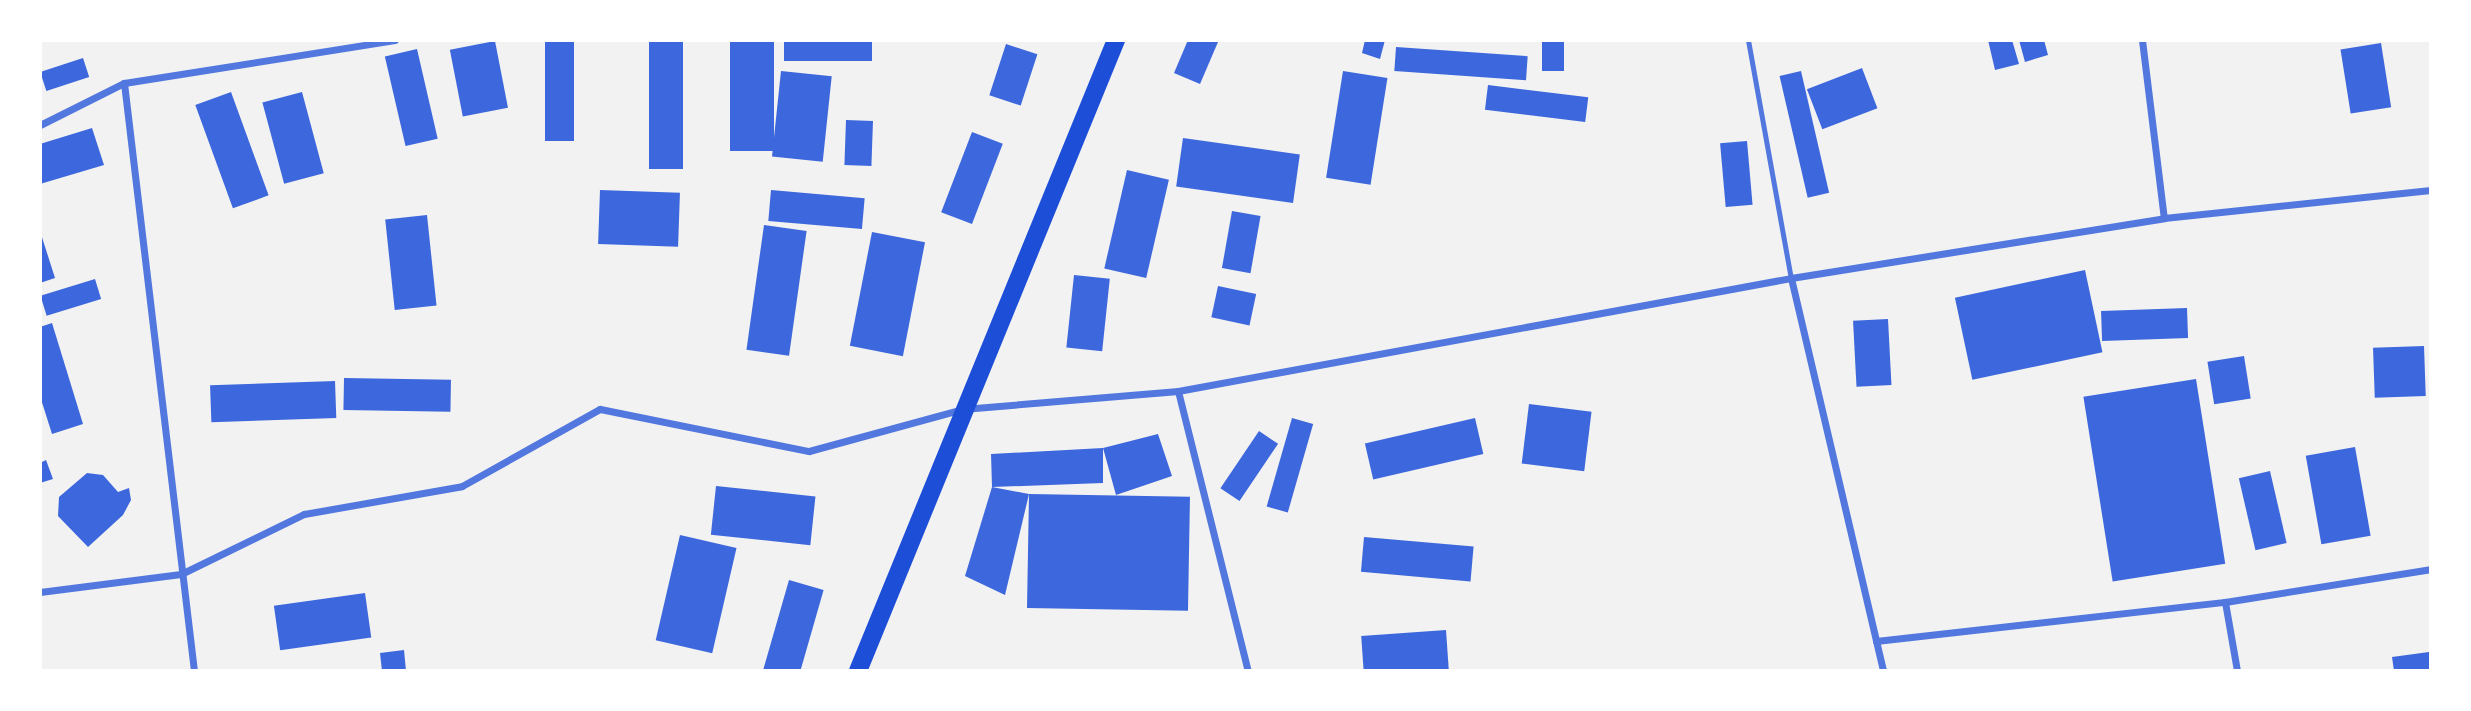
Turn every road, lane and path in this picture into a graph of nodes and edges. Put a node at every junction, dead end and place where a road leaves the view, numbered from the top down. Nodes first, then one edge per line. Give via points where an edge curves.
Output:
1 (395, 40) edge
2 (1116, 40) edge
3 (1748, 40) edge
4 (2142, 40) edge
5 (124, 83) junction
6 (40, 125) edge
7 (2431, 190) edge
8 (2164, 218) junction
9 (1791, 278) junction
10 (1178, 391) junction
11 (963, 409) junction
12 (2431, 569) edge
13 (181, 574) junction
14 (40, 592) edge
15 (2225, 602) junction
16 (1876, 641) junction
17 (194, 671) edge
18 (858, 671) edge
19 (1248, 671) edge
20 (1883, 671) edge
21 (2237, 671) edge

1 - 5 street
2 - 11 main road
3 - 9 lane
4 - 8 street
5 - 6 street
5 - 13 street
7 - 8 street
8 - 9 street
9 - 10 street
9 - 16 street
10 - 11 street
10 - 19 street
11 - 13 street via 808,451 600,409 462,486 304,514
11 - 18 main road
12 - 15 street
13 - 14 street
13 - 17 street
15 - 16 street
15 - 21 street
16 - 20 street

